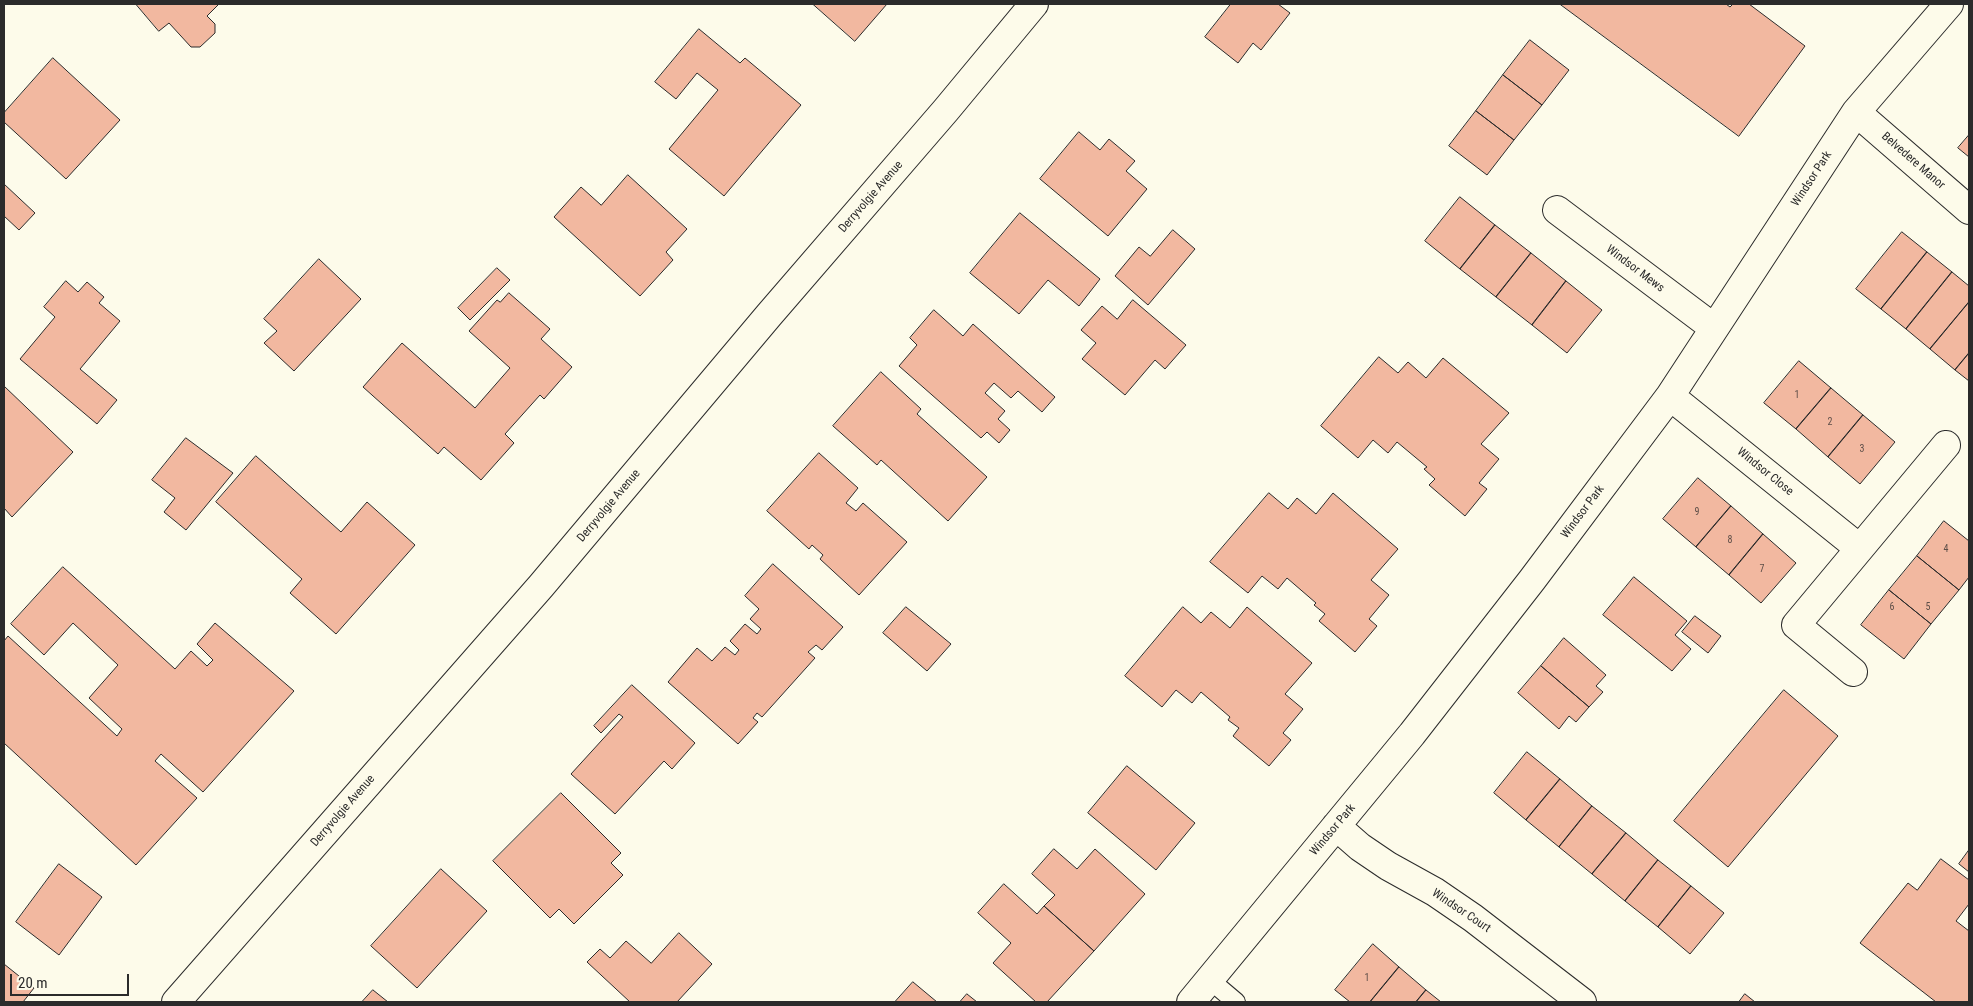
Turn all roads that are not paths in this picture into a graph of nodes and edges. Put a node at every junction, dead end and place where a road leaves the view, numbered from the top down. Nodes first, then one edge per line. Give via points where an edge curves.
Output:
1 (1034, 4) edge
2 (1949, 4) edge
3 (1856, 112) junction
4 (1557, 210) dead end
5 (1969, 210) edge
6 (1714, 328) junction
7 (1670, 396) junction
8 (1946, 445) dead end
9 (1860, 548) junction
10 (1853, 672) dead end
11 (1336, 826) junction
12 (1210, 980) junction
13 (176, 1002) edge
14 (1191, 1002) edge
15 (1236, 1002) edge
16 (1582, 1002) edge

1 - 13 street, Derryvolgie Avenue via 541,586
2 - 3 street, Windsor Park
3 - 5 street, Belvedere Manor
3 - 6 street, Windsor Park
4 - 6 street, Windsor Mews
6 - 7 street, Windsor Park
7 - 9 street, Windsor Close
7 - 11 street, Windsor Park via 1520,596
8 - 9 street
9 - 10 street via 1796,625
11 - 12 street, Windsor Park
11 - 16 street, Windsor Court via 1388,866 1473,918
12 - 14 street, Windsor Park
12 - 15 lane

